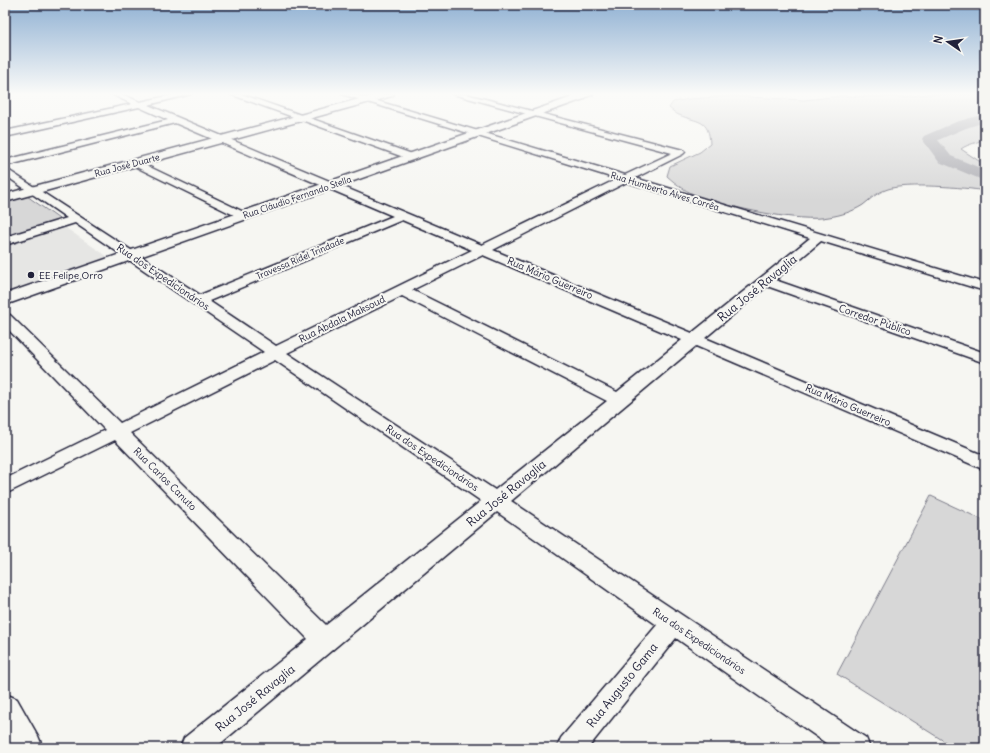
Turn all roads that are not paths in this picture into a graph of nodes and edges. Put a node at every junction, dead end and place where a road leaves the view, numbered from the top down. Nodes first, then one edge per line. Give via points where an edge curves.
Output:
1 (27, 129) edge
2 (140, 129) edge
3 (198, 129) edge
4 (259, 129) edge
5 (334, 129) edge
6 (461, 129) edge
7 (491, 129) edge
8 (592, 129) edge
9 (5, 134) edge
10 (477, 134) junction
11 (222, 139) junction
12 (412, 156) junction
13 (5, 163) edge
14 (135, 163) junction
15 (5, 171) edge
16 (626, 179) junction
17 (330, 186) junction
18 (33, 190) junction
19 (5, 198) edge
20 (244, 216) junction
21 (402, 216) junction
22 (76, 219) junction
23 (819, 237) junction
24 (5, 241) edge
25 (482, 250) junction
26 (131, 256) junction
27 (765, 281) junction
28 (985, 287) edge
29 (401, 290) junction
30 (5, 300) edge
31 (198, 301) junction
32 (5, 318) edge
33 (694, 339) junction
34 (275, 353) junction
35 (985, 358) edge
36 (619, 400) junction
37 (117, 431) junction
38 (985, 463) edge
39 (5, 486) edge
40 (496, 501) junction
41 (673, 623) junction
42 (325, 640) junction
43 (5, 710) edge
44 (26, 748) edge
45 (194, 748) edge
46 (570, 748) edge
47 (856, 748) edge

1 - 9 street
2 - 13 street
3 - 11 street, Rua Mário Guerreiro
4 - 11 street, Rua José Duarte
5 - 12 street
6 - 10 street, Rua Humberto Alves Corrêa
7 - 10 street, Rua Cláudio Fernando Stella
8 - 16 street, Rua Abdala Maksoud via 680,152
10 - 12 street, Rua Cláudio Fernando Stella
10 - 16 street, Rua Humberto Alves Corrêa
11 - 14 street, Rua José Duarte
11 - 17 street, Rua Mário Guerreiro
12 - 17 street, Rua Cláudio Fernando Stella
14 - 18 street, Rua José Duarte
14 - 20 street
15 - 18 street, Rua dos Expedicionários
16 - 23 street, Rua Humberto Alves Corrêa
16 - 25 street, Rua Abdala Maksoud
17 - 20 street, Rua Cláudio Fernando Stella
17 - 21 street, Rua Mário Guerreiro
18 - 19 street, Rua José Duarte
18 - 22 street, Rua dos Expedicionários
20 - 26 street, Rua Cláudio Fernando Stella
21 - 25 street, Rua Mário Guerreiro
21 - 31 street, Travessa Ridel Trindade
22 - 24 street
22 - 26 street, Rua dos Expedicionários
23 - 27 street, Rua José Ravaglia
23 - 28 street, Rua Humberto Alves Corrêa
25 - 29 street, Rua Abdala Maksoud
25 - 33 street, Rua Mário Guerreiro
26 - 30 street, Rua Cláudio Fernando Stella
26 - 31 street, Rua dos Expedicionários
27 - 33 street, Rua José Ravaglia
27 - 35 street, Corredor Público
29 - 34 street, Rua Abdala Maksoud
29 - 36 street
31 - 34 street, Rua dos Expedicionários
32 - 37 street, Rua Carlos Canuto
33 - 36 street, Rua José Ravaglia
33 - 38 street, Rua Mário Guerreiro
34 - 37 street, Rua Abdala Maksoud
34 - 40 street, Rua dos Expedicionários
36 - 40 street, Rua José Ravaglia
37 - 39 street, Rua Abdala Maksoud
37 - 42 street, Rua Carlos Canuto
40 - 41 street, Rua dos Expedicionários
40 - 42 street, Rua José Ravaglia
41 - 46 street, Rua Augusto Gama
41 - 47 street, Rua dos Expedicionários
42 - 45 street, Rua José Ravaglia
43 - 44 street

